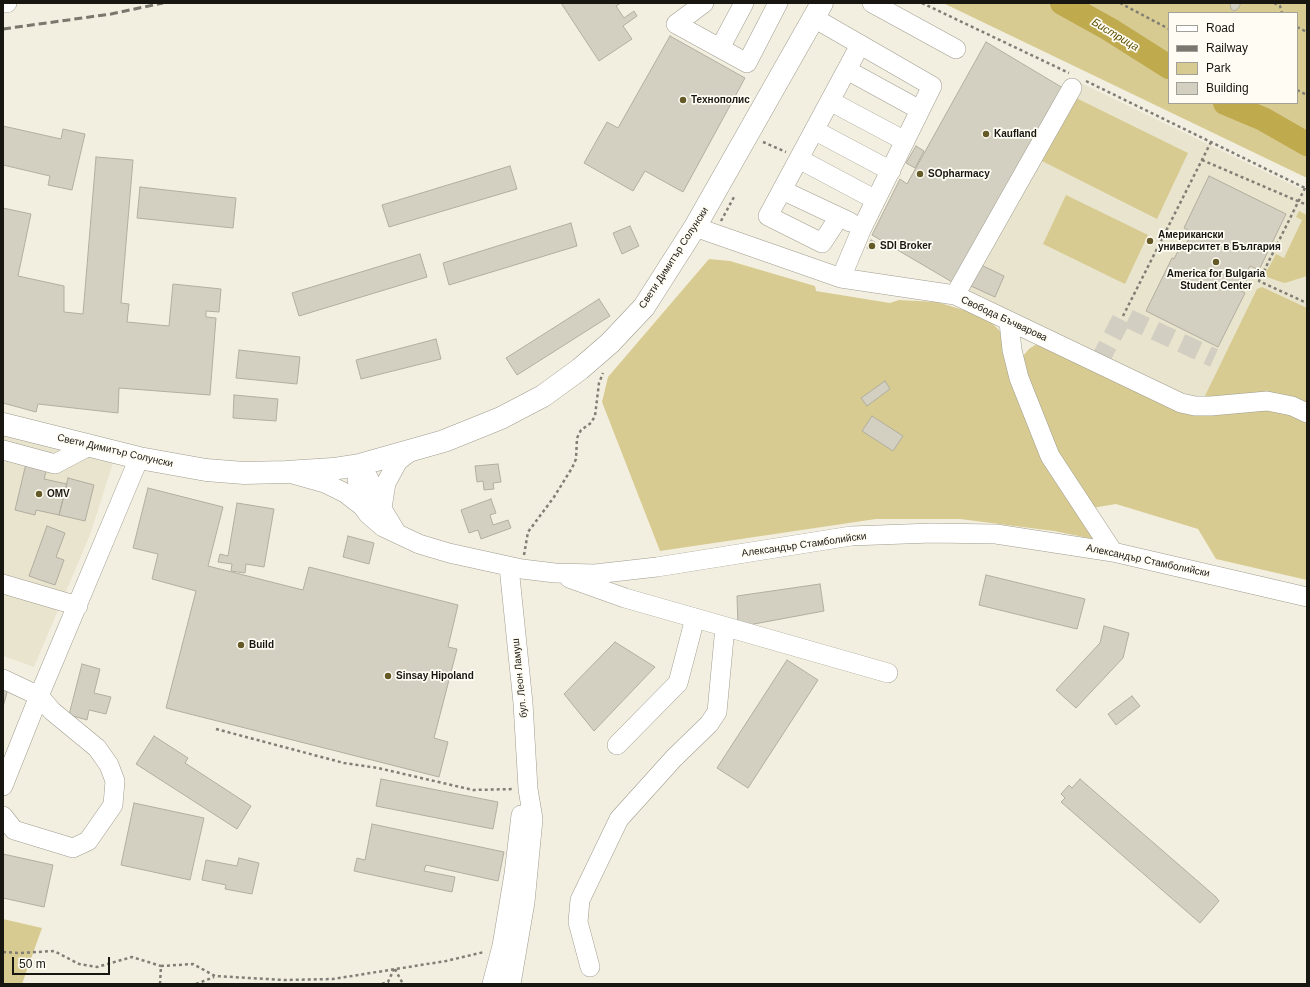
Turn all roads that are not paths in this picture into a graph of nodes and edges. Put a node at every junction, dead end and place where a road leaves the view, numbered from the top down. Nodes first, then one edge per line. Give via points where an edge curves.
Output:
1 (3, 3) edge
2 (7, 3) edge
3 (704, 3) edge
4 (744, 3) edge
5 (778, 3) edge
6 (872, 3) edge
7 (815, 9) edge
8 (860, 45) junction
9 (720, 48) junction
10 (956, 49) dead end
11 (847, 70) junction
12 (1075, 81) road end
13 (830, 101) junction
14 (920, 110) junction
15 (814, 130) junction
16 (905, 142) junction
17 (799, 159) junction
18 (892, 170) junction
19 (782, 190) junction
20 (876, 200) junction
21 (839, 217) junction
22 (862, 228) junction
23 (705, 230) junction
24 (841, 278) junction
25 (955, 295) junction
26 (1010, 322) junction
27 (1307, 413) edge
28 (3, 424) edge
29 (89, 446) junction
30 (3, 450) edge
31 (411, 451) junction
32 (139, 458) junction
33 (359, 465) junction
34 (286, 472) junction
35 (362, 506) junction
36 (382, 509) junction
37 (397, 533) junction
38 (1113, 552) junction
39 (515, 568) junction
40 (555, 573) junction
41 (3, 584) edge
42 (1307, 597) edge
43 (78, 606) junction
44 (695, 618) junction
45 (725, 627) junction
46 (888, 673) dead end
47 (3, 679) edge
48 (39, 696) junction
49 (618, 745) dead end
50 (3, 786) edge
51 (528, 789) junction
52 (3, 816) edge
53 (590, 967) dead end
54 (492, 984) edge
55 (512, 984) edge

1 - 2 street
3 - 9 street via 676,24
4 - 9 street
5 - 9 street via 747,64
6 - 10 street
7 - 8 street
7 - 23 main road, Свети Димитър Солунски
8 - 11 street
8 - 14 street via 932,86
11 - 13 street
11 - 14 street
12 - 25 street
13 - 15 street
13 - 16 street
14 - 16 street
15 - 17 street
15 - 18 street
16 - 18 street
17 - 19 street
17 - 20 street
18 - 20 street
19 - 21 street
19 - 21 street via 768,216 822,243
20 - 22 street
21 - 22 street
22 - 24 street
23 - 24 street, Свобода Бъчварова
23 - 31 main road, Свети Димитър Солунски via 644,307 610,343 543,396 500,418 444,441
24 - 25 street, Свобода Бъчварова
25 - 26 street, Свобода Бъчварова
26 - 27 street, Свобода Бъчварова via 1181,403 1211,406 1267,401 1292,406
26 - 38 street via 1012,350 1019,378 1050,456
28 - 29 main road, Свети Димитър Солунски
29 - 30 street via 55,464
29 - 32 main road, Свети Димитър Солунски
31 - 33 main road, Свети Димитър Солунски
31 - 36 street via 398,461 386,482
32 - 34 main road, Свети Димитър Солунски via 206,470 244,473
32 - 43 street
33 - 34 main road, Свети Димитър Солунски
33 - 35 street via 356,479
33 - 36 street via 369,479
34 - 35 street, Александър Стамболийски via 325,483 345,493
35 - 37 street, Александър Стамболийски via 376,521
36 - 37 street
37 - 39 street, Александър Стамболийски via 419,544 449,553
38 - 40 street, Александър Стамболийски via 996,534 932,532 852,536 658,567 595,574
38 - 42 street, Александър Стамболийски
39 - 40 street, Александър Стамболийски
39 - 51 street, бул. Леон Ламуш
40 - 44 street via 625,598
41 - 43 street
43 - 48 street
44 - 45 street
44 - 49 street via 678,683
45 - 46 street
45 - 53 street via 717,712 709,724 674,758 619,819 580,900 578,922
47 - 48 street
48 - 50 street
48 - 52 street via 52,711 97,748 109,765 115,782 113,805 88,841 73,848 14,830
51 - 54 street, бул. Леон Ламуш via 520,817 502,946
51 - 55 street, бул. Леон Ламуш via 532,819 529,866

